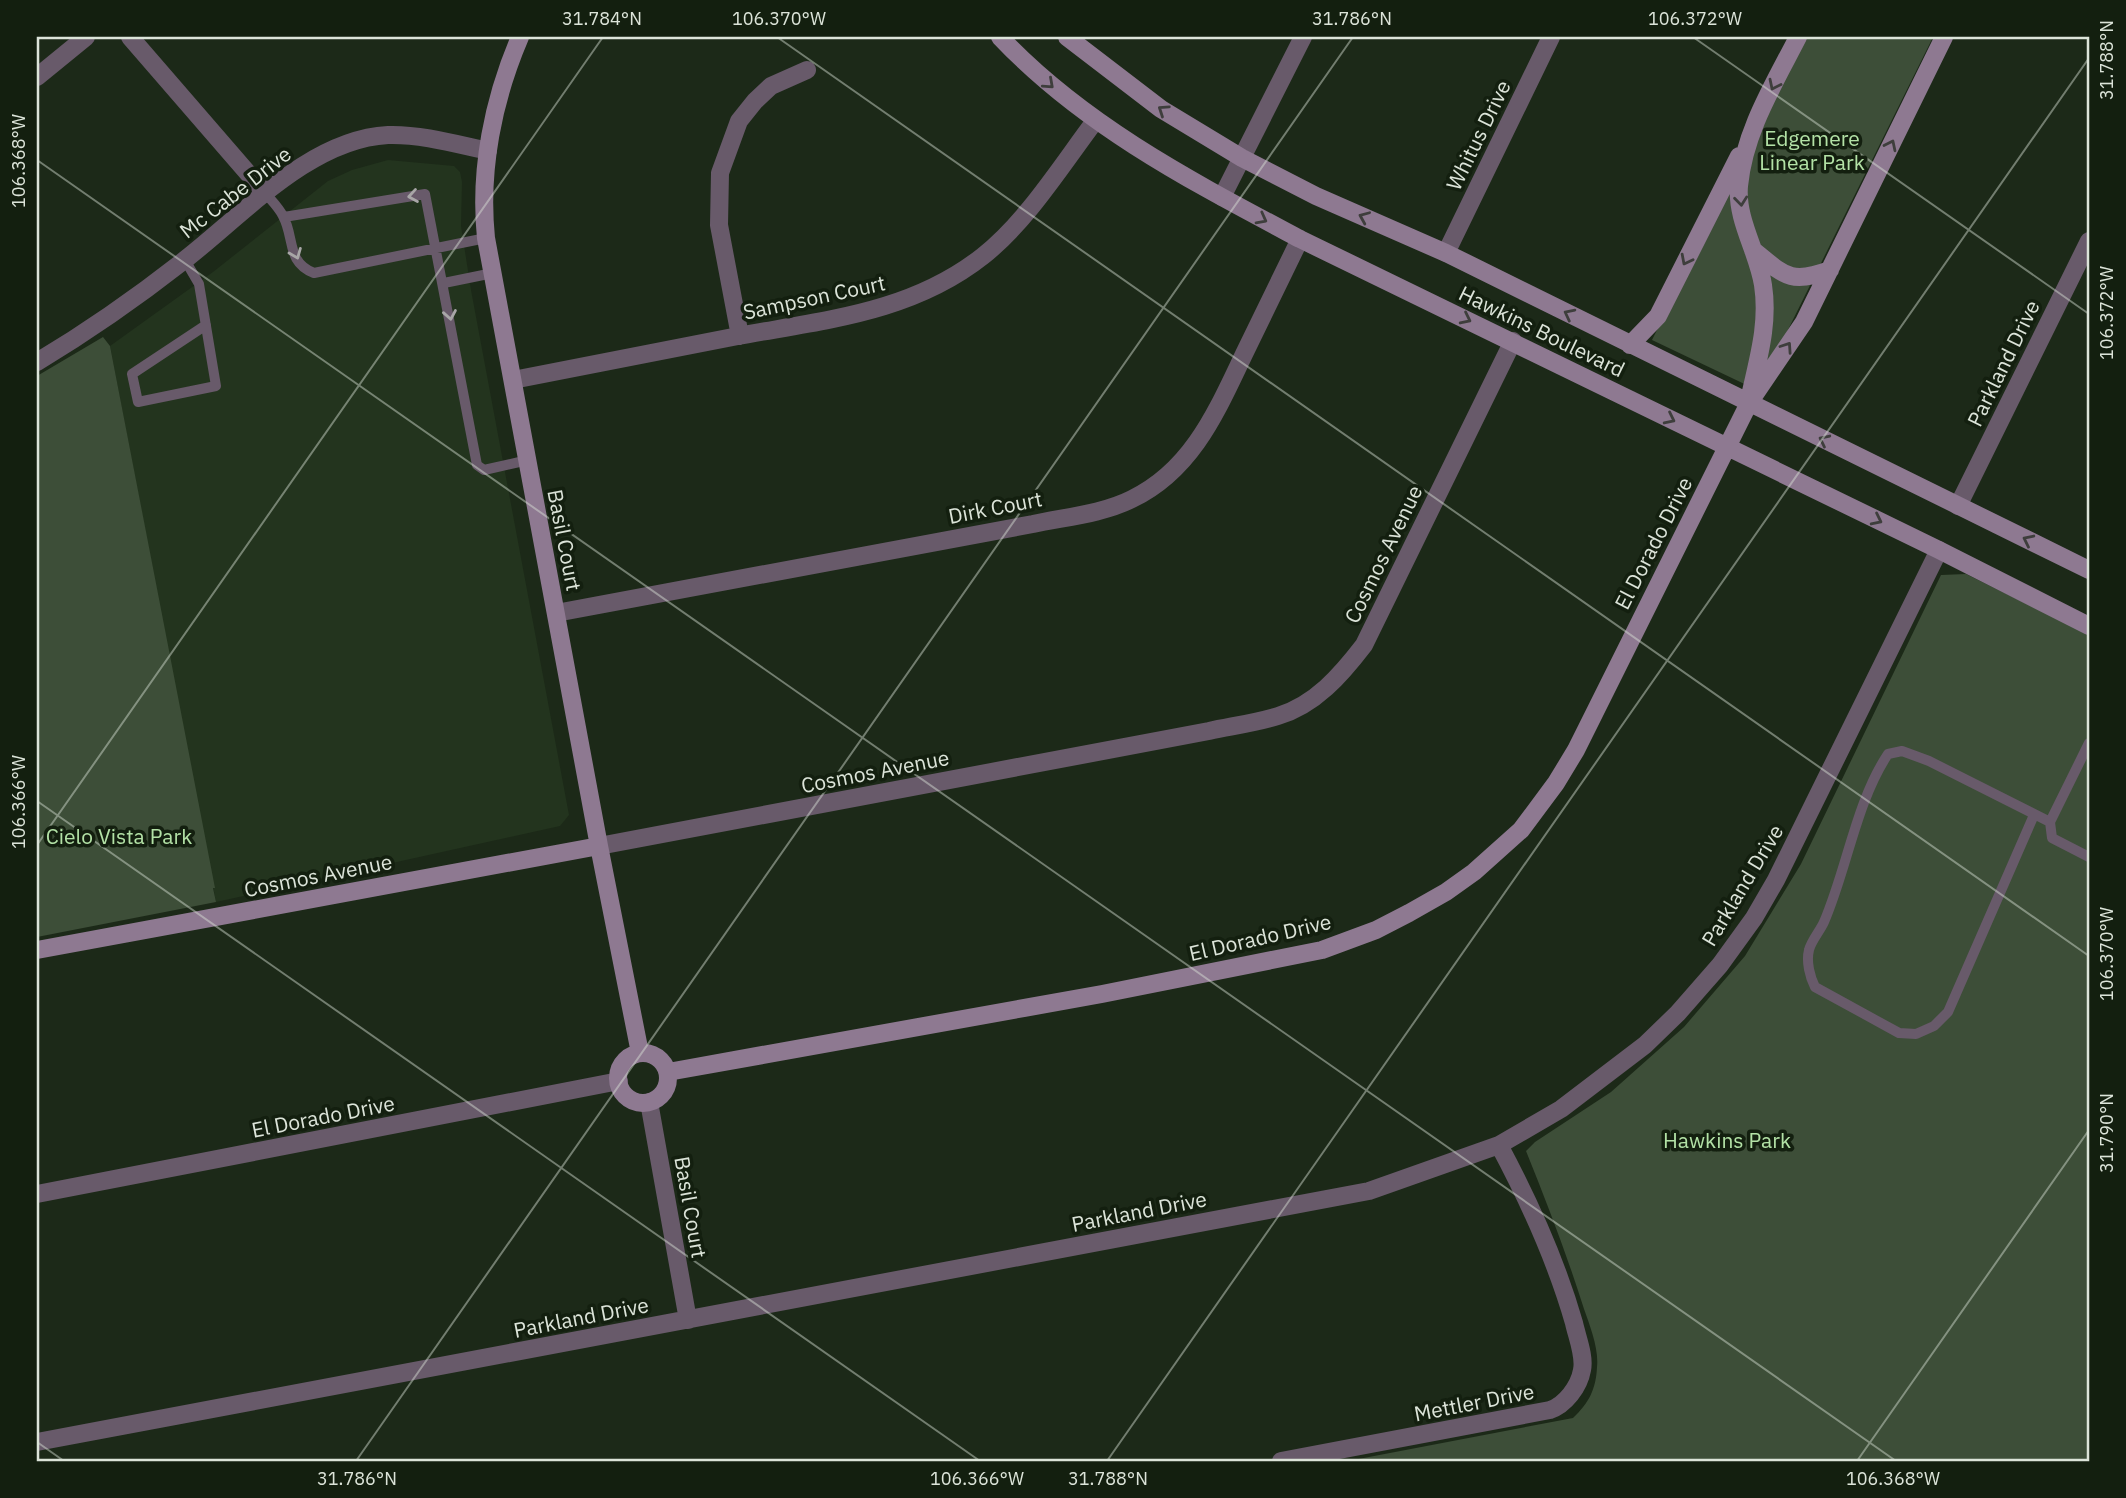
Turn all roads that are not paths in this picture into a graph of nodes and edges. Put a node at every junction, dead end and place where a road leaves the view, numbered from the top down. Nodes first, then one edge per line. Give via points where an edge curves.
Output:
1 (86, 37) edge
2 (130, 37) edge
3 (520, 37) edge
4 (1000, 37) edge
5 (1067, 37) edge
6 (1303, 37) edge
7 (1551, 37) edge
8 (1798, 37) edge
9 (1944, 37) edge
10 (807, 70) dead end
11 (37, 77) edge
12 (1095, 121) junction
13 (1750, 134) junction
14 (488, 151) junction
15 (1242, 158) junction
16 (266, 194) junction
17 (1222, 197) junction
18 (284, 217) junction
19 (486, 239) junction
20 (1300, 239) junction
21 (2089, 241) edge
22 (438, 248) junction
23 (1753, 250) junction
24 (1446, 253) junction
25 (185, 260) junction
26 (1830, 270) junction
27 (493, 273) junction
28 (444, 283) junction
29 (206, 325) junction
30 (740, 336) junction
31 (1513, 341) junction
32 (1630, 345) junction
33 (37, 362) edge
34 (513, 380) junction
35 (1749, 403) junction
36 (1727, 447) junction
37 (528, 460) junction
38 (1958, 506) junction
39 (1939, 550) junction
40 (2089, 570) edge
41 (556, 612) junction
42 (2089, 625) edge
43 (2089, 743) edge
44 (2034, 815) junction
45 (2050, 822) junction
46 (599, 846) junction
47 (2089, 857) edge
48 (37, 950) edge
49 (640, 1053) junction
50 (668, 1072) junction
51 (619, 1081) junction
52 (649, 1102) junction
53 (1499, 1145) junction
54 (37, 1194) edge
55 (688, 1320) junction
56 (37, 1442) edge
57 (1281, 1461) edge

1 - 11 street
2 - 16 street
3 - 14 main road, Basil Court via 502,83
4 -> 12 main road, Hawkins Boulevard
15 -> 5 main road, Hawkins Boulevard via 1161,109
6 - 15 street
7 - 24 street, Whitus Drive
8 -> 13 main road
26 -> 9 main road
10 - 30 street via 771,86 755,101 739,121 720,173 719,225
12 - 17 main road, Hawkins Boulevard
12 - 30 street, Sampson Court via 1012,230 954,275 879,310
13 -> 23 main road via 1739,185
13 -> 32 main road via 1658,316
14 - 16 street, Mc Cabe Drive via 386,135 340,146 297,169
14 - 19 main road, Basil Court
15 - 17 street
24 -> 15 main road, Hawkins Boulevard
16 - 18 lane
16 - 25 street, Mc Cabe Drive
17 -> 20 main road, Hawkins Boulevard
18 -> 22 lane via 296,261 314,273
22 -> 18 lane via 425,194
19 - 22 lane
19 - 27 main road, Basil Court
20 -> 31 main road, Hawkins Boulevard
20 - 41 street, Dirk Court via 1207,429 1174,469 1129,500 1033,524
21 - 38 street, Parkland Drive
22 - 28 lane
23 - 26 main road via 1794,278
23 - 35 main road via 1763,285 1765,323
32 -> 24 main road, Hawkins Boulevard
25 - 29 lane via 199,284
25 - 33 street, Mc Cabe Drive
35 -> 26 main road via 1804,322
27 - 28 lane
27 - 34 main road, Basil Court
28 -> 37 lane via 477,466 484,470
29 - 29 lane via 216,386 138,402 132,374
30 - 34 street, Sampson Court
31 -> 36 main road, Hawkins Boulevard
31 - 46 street, Cosmos Avenue via 1364,645 1343,673 1295,709 1209,731
32 - 35 main road, Hawkins Boulevard
34 - 37 main road, Basil Court
35 - 36 main road, El Dorado Drive
38 -> 35 main road, Hawkins Boulevard
36 -> 39 main road, Hawkins Boulevard
36 - 50 main road, El Dorado Drive via 1556,783 1521,830 1446,892 1376,930 1322,950
37 - 41 main road, Basil Court
40 -> 38 main road, Hawkins Boulevard
39 - 42 main road, Hawkins Boulevard
39 - 53 street, Parkland Drive via 1776,880 1720,965 1645,1045 1561,1109
41 - 46 main road, Basil Court
43 - 45 lane
44 - 44 lane via 1948,1012 1934,1026 1916,1034 1899,1033 1815,987 1809,950 1824,923 1866,800 1888,754 1902,751 1929,761
44 - 45 lane
45 - 47 lane via 2052,838
46 - 48 main road, Cosmos Avenue
46 - 49 main road, Basil Court
49 - 50 main road via 658,1057
49 - 51 main road via 623,1063
50 - 52 main road via 664,1091
51 - 52 main road via 629,1098
51 - 54 street, El Dorado Drive
52 - 55 street, Basil Court
53 - 55 street, Parkland Drive via 1368,1191
53 - 57 street, Mettler Drive via 1546,1238 1566,1295 1583,1369 1574,1389 1550,1410
55 - 56 street, Parkland Drive

